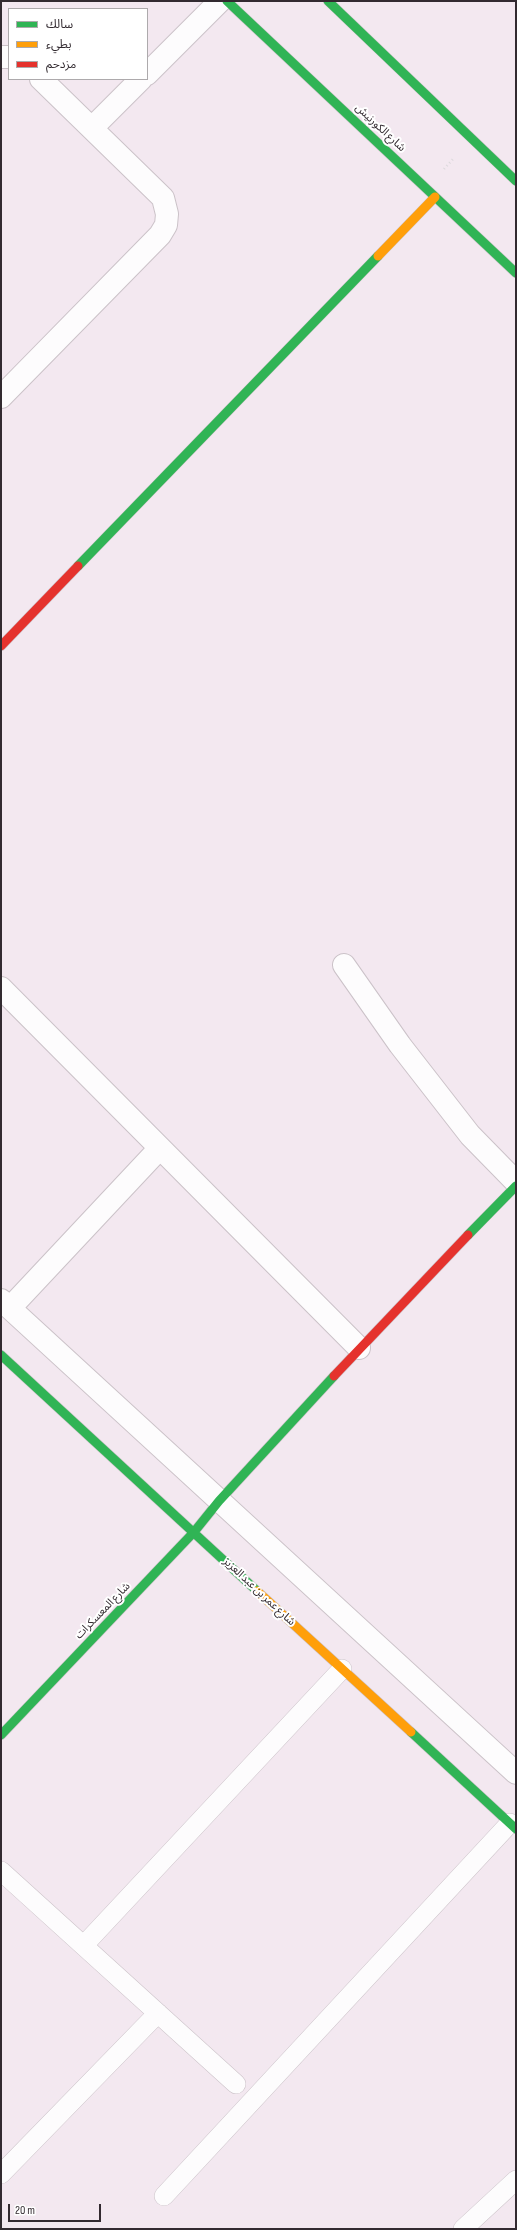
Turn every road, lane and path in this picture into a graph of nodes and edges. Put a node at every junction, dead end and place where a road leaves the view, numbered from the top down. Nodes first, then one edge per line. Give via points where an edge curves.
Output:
1 (220, 1) edge
2 (227, 1) edge
3 (328, 1) edge
4 (148, 73) edge
5 (42, 80) edge
6 (141, 80) edge
7 (92, 128) junction
8 (472, 139) junction
9 (514, 175) edge
10 (426, 189) junction
11 (435, 197) junction
12 (516, 273) edge
13 (1, 397) edge
14 (1, 646) edge
15 (344, 964) dead end
16 (1, 988) edge
17 (160, 1148) junction
18 (516, 1182) edge
19 (516, 1186) edge
20 (6, 1304) edge
21 (359, 1348) junction
22 (1, 1355) edge
23 (220, 1501) junction
24 (194, 1532) junction
25 (342, 1669) junction
26 (4, 1726) edge
27 (516, 1773) edge
28 (513, 1826) edge
29 (1, 1871) edge
30 (84, 1945) junction
31 (158, 2013) junction
32 (236, 2084) dead end
33 (1, 2174) edge
34 (516, 2180) edge
35 (164, 2196) dead end
36 (463, 2229) edge

1 - 4 street
2 - 10 street, شارع الكورنيش
3 - 8 street
5 - 7 street
6 - 7 street
7 - 13 street via 163,198 167,214 166,225 160,235
8 - 9 street
8 - 10 path
10 - 11 street, شارع الكورنيش
11 - 12 street, شارع الكورنيش
11 - 14 street
15 - 18 street via 400,1045 470,1135
16 - 17 street
17 - 20 street
17 - 21 street
19 - 21 street, شارع المعسكرات
20 - 23 street
21 - 23 street, شارع المعسكرات
22 - 24 street, شارع عمر بن عبد العزيز
23 - 24 street, شارع المعسكرات
23 - 27 street
24 - 25 street, شارع عمر بن عبد العزيز
24 - 26 street, شارع المعسكرات
25 - 28 street, شارع عمر بن عبد العزيز
25 - 30 lane
28 - 35 lane
29 - 30 lane
30 - 31 lane
31 - 32 lane
31 - 33 lane
34 - 36 lane

